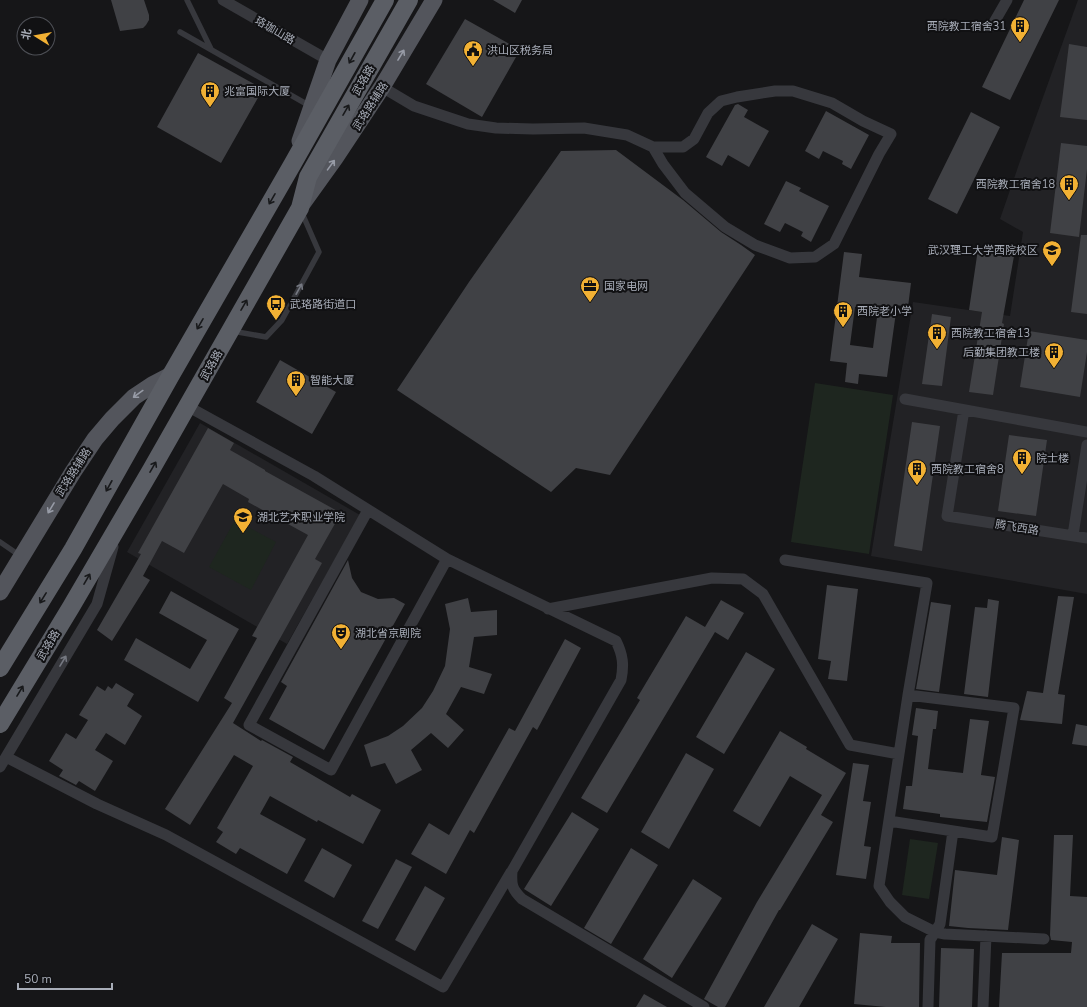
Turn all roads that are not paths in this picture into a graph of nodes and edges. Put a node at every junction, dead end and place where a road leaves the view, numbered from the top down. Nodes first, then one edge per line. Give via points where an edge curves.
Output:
1 (187, 0) edge
2 (223, 0) edge
3 (360, 0) edge
4 (385, 0) edge
5 (409, 0) edge
6 (434, 0) edge
7 (1007, 0) edge
8 (992, 26) dead end
9 (180, 32) dead end
10 (212, 50) junction
11 (328, 60) junction
12 (382, 87) junction
13 (312, 108) junction
14 (653, 148) junction
15 (292, 166) junction
16 (300, 208) junction
17 (230, 330) junction
18 (171, 375) junction
19 (905, 400) dead end
20 (187, 406) junction
21 (964, 410) junction
22 (1087, 432) edge
23 (1087, 445) edge
24 (368, 510) junction
25 (118, 527) junction
26 (1073, 536) junction
27 (1087, 538) edge
28 (0, 542) edge
29 (21, 556) junction
30 (447, 559) junction
31 (785, 560) dead end
32 (0, 592) edge
33 (548, 609) junction
34 (0, 668) edge
35 (908, 695) junction
36 (0, 724) edge
37 (899, 754) junction
38 (3, 762) edge
39 (889, 821) junction
40 (954, 831) junction
41 (512, 871) junction
42 (935, 932) junction
43 (986, 936) junction
44 (1044, 939) dead end
45 (704, 1007) edge
46 (928, 1007) edge
47 (983, 1007) edge

1 - 10 lane
2 - 11 street, 珞珈山路
3 - 11 main road
4 -> 15 highway, 武珞路
16 -> 5 highway, 武珞路 via 308,178
12 -> 6 main road, 武珞路辅路
7 - 8 street
9 - 10 lane
10 - 13 lane
11 - 13 main road
12 - 14 street via 414,106 468,124 503,128 584,128 627,135
16 -> 12 main road, 武珞路辅路
13 - 15 main road
14 - 14 street via 685,193 725,228 755,245 790,258 815,257 834,244 891,134 832,103 793,91 775,91 721,101 708,113 694,139 683,147
15 -> 18 highway, 武珞路
17 -> 16 highway, 武珞路
17 -> 16 lane via 266,337 282,320 319,252
17 - 20 highway, 武珞路
18 -> 29 main road, 武珞路辅路 via 134,397 95,439
18 -> 34 highway, 武珞路 via 73,549
19 - 21 street
20 - 24 street via 314,476
25 -> 20 highway, 武珞路
21 - 22 street
21 - 26 street, 腾飞西路 via 947,516
23 - 26 street
24 - 30 street
24 - 30 street via 250,725 331,770
36 -> 25 highway, 武珞路
38 -> 25 street via 97,604
26 - 27 street, 腾飞西路
28 - 29 lane
29 - 32 main road, 武珞路辅路
30 - 33 street
31 - 35 street via 927,583
33 - 37 street via 712,578 743,579 763,594 850,745
33 - 41 street via 616,641 623,670 621,680
35 - 37 street
35 - 40 street via 1014,708 992,837
37 - 39 street
38 - 41 street via 166,835 443,987
39 - 40 street
39 - 42 street via 879,886 905,917
40 - 42 street via 940,924
41 - 45 street via 514,892 522,899
42 - 43 street
42 - 46 street via 930,940
43 - 44 street
43 - 47 street

